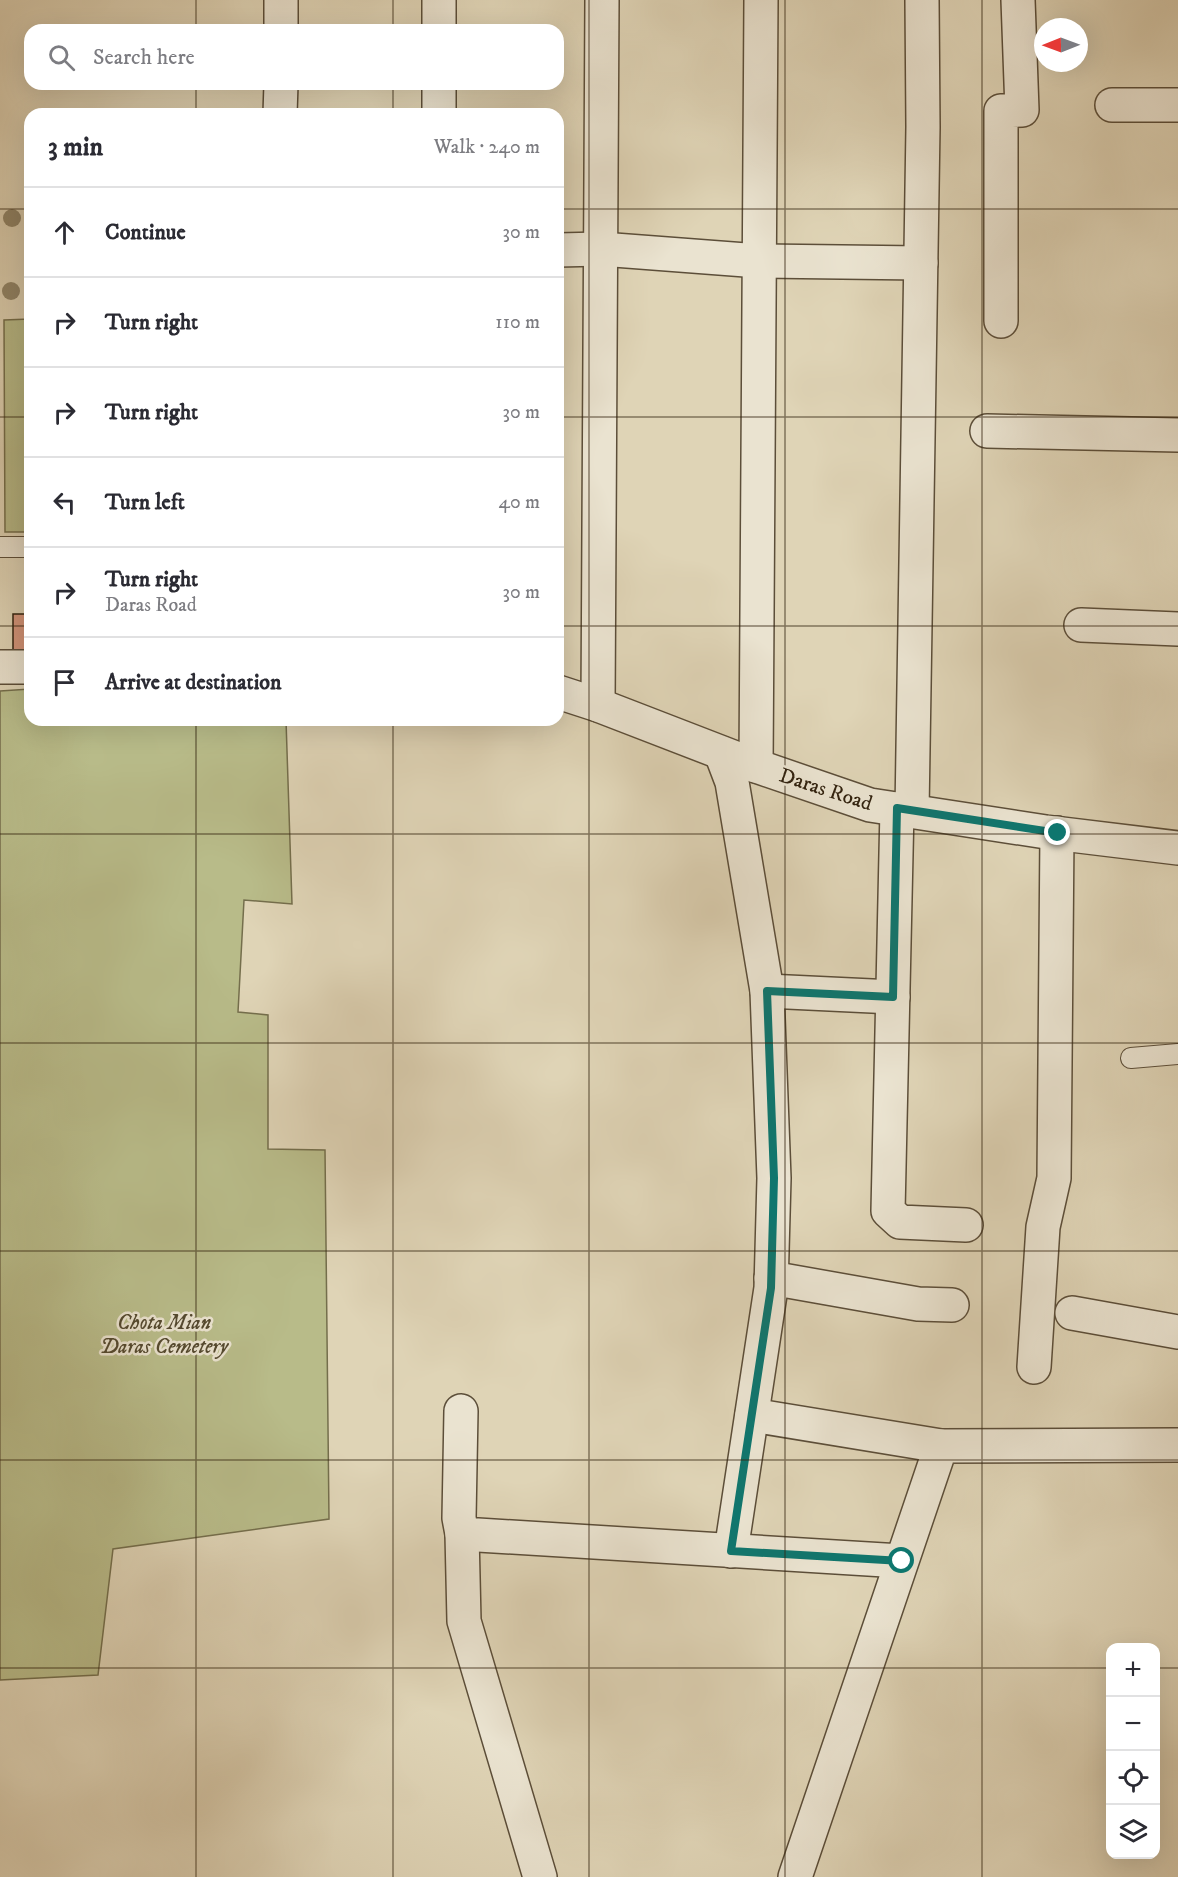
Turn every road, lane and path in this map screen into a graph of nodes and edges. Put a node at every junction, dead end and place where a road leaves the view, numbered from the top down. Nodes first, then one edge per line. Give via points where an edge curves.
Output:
1 (281, 0) edge
2 (440, 0) edge
3 (602, 0) edge
4 (761, 0) edge
5 (922, 0) edge
6 (1018, 0) edge
7 (281, 24) edge
8 (439, 24) edge
9 (281, 90) edge
10 (439, 90) edge
11 (1112, 105) dead end
12 (1178, 105) edge
13 (280, 108) edge
14 (439, 108) edge
15 (601, 249) junction
16 (564, 250) edge
17 (759, 261) junction
18 (921, 263) junction
19 (1001, 321) dead end
20 (987, 431) dead end
21 (1178, 435) edge
22 (0, 547) edge
23 (24, 547) edge
24 (1081, 625) dead end
25 (1178, 629) edge
26 (0, 667) edge
27 (24, 667) edge
28 (564, 694) edge
29 (598, 705) junction
30 (721, 753) junction
31 (756, 766) junction
32 (905, 810) junction
33 (1058, 833) junction
34 (1178, 848) edge
35 (767, 991) junction
36 (893, 997) junction
37 (1178, 1054) edge
38 (1131, 1058) dead end
39 (966, 1225) dead end
40 (771, 1278) junction
41 (952, 1305) dead end
42 (1072, 1313) dead end
43 (1178, 1332) edge
44 (1034, 1366) dead end
45 (461, 1411) dead end
46 (752, 1415) junction
47 (1178, 1445) edge
48 (941, 1446) junction
49 (462, 1534) junction
50 (731, 1551) junction
51 (902, 1561) junction
52 (540, 1877) edge
53 (795, 1877) edge

1 - 7 street
2 - 8 street
3 - 15 street
4 - 17 street
5 - 18 street
6 - 19 street via 1022,110 1001,111
9 - 13 street
10 - 14 street
11 - 12 street
15 - 16 street
15 - 17 street
15 - 29 street
17 - 18 street
17 - 31 street
18 - 32 street
20 - 21 street
22 - 23 lane
24 - 25 street
26 - 27 street
28 - 29 street, Daras Road
29 - 30 street, Daras Road
30 - 31 street, Daras Road
30 - 35 street via 732,782
31 - 32 street, Daras Road via 870,805
32 - 33 street, Daras Road
32 - 36 street
33 - 34 street, Daras Road
33 - 44 street via 1054,1178 1043,1227
35 - 36 street
35 - 40 street via 774,1178
36 - 39 street via 888,1212 900,1222
37 - 38 lane
40 - 41 street via 918,1304
40 - 46 street
42 - 43 street
45 - 49 street
46 - 48 street
46 - 50 street
47 - 48 street
48 - 51 street
49 - 50 street
49 - 52 street via 464,1621
50 - 51 street
51 - 53 street

